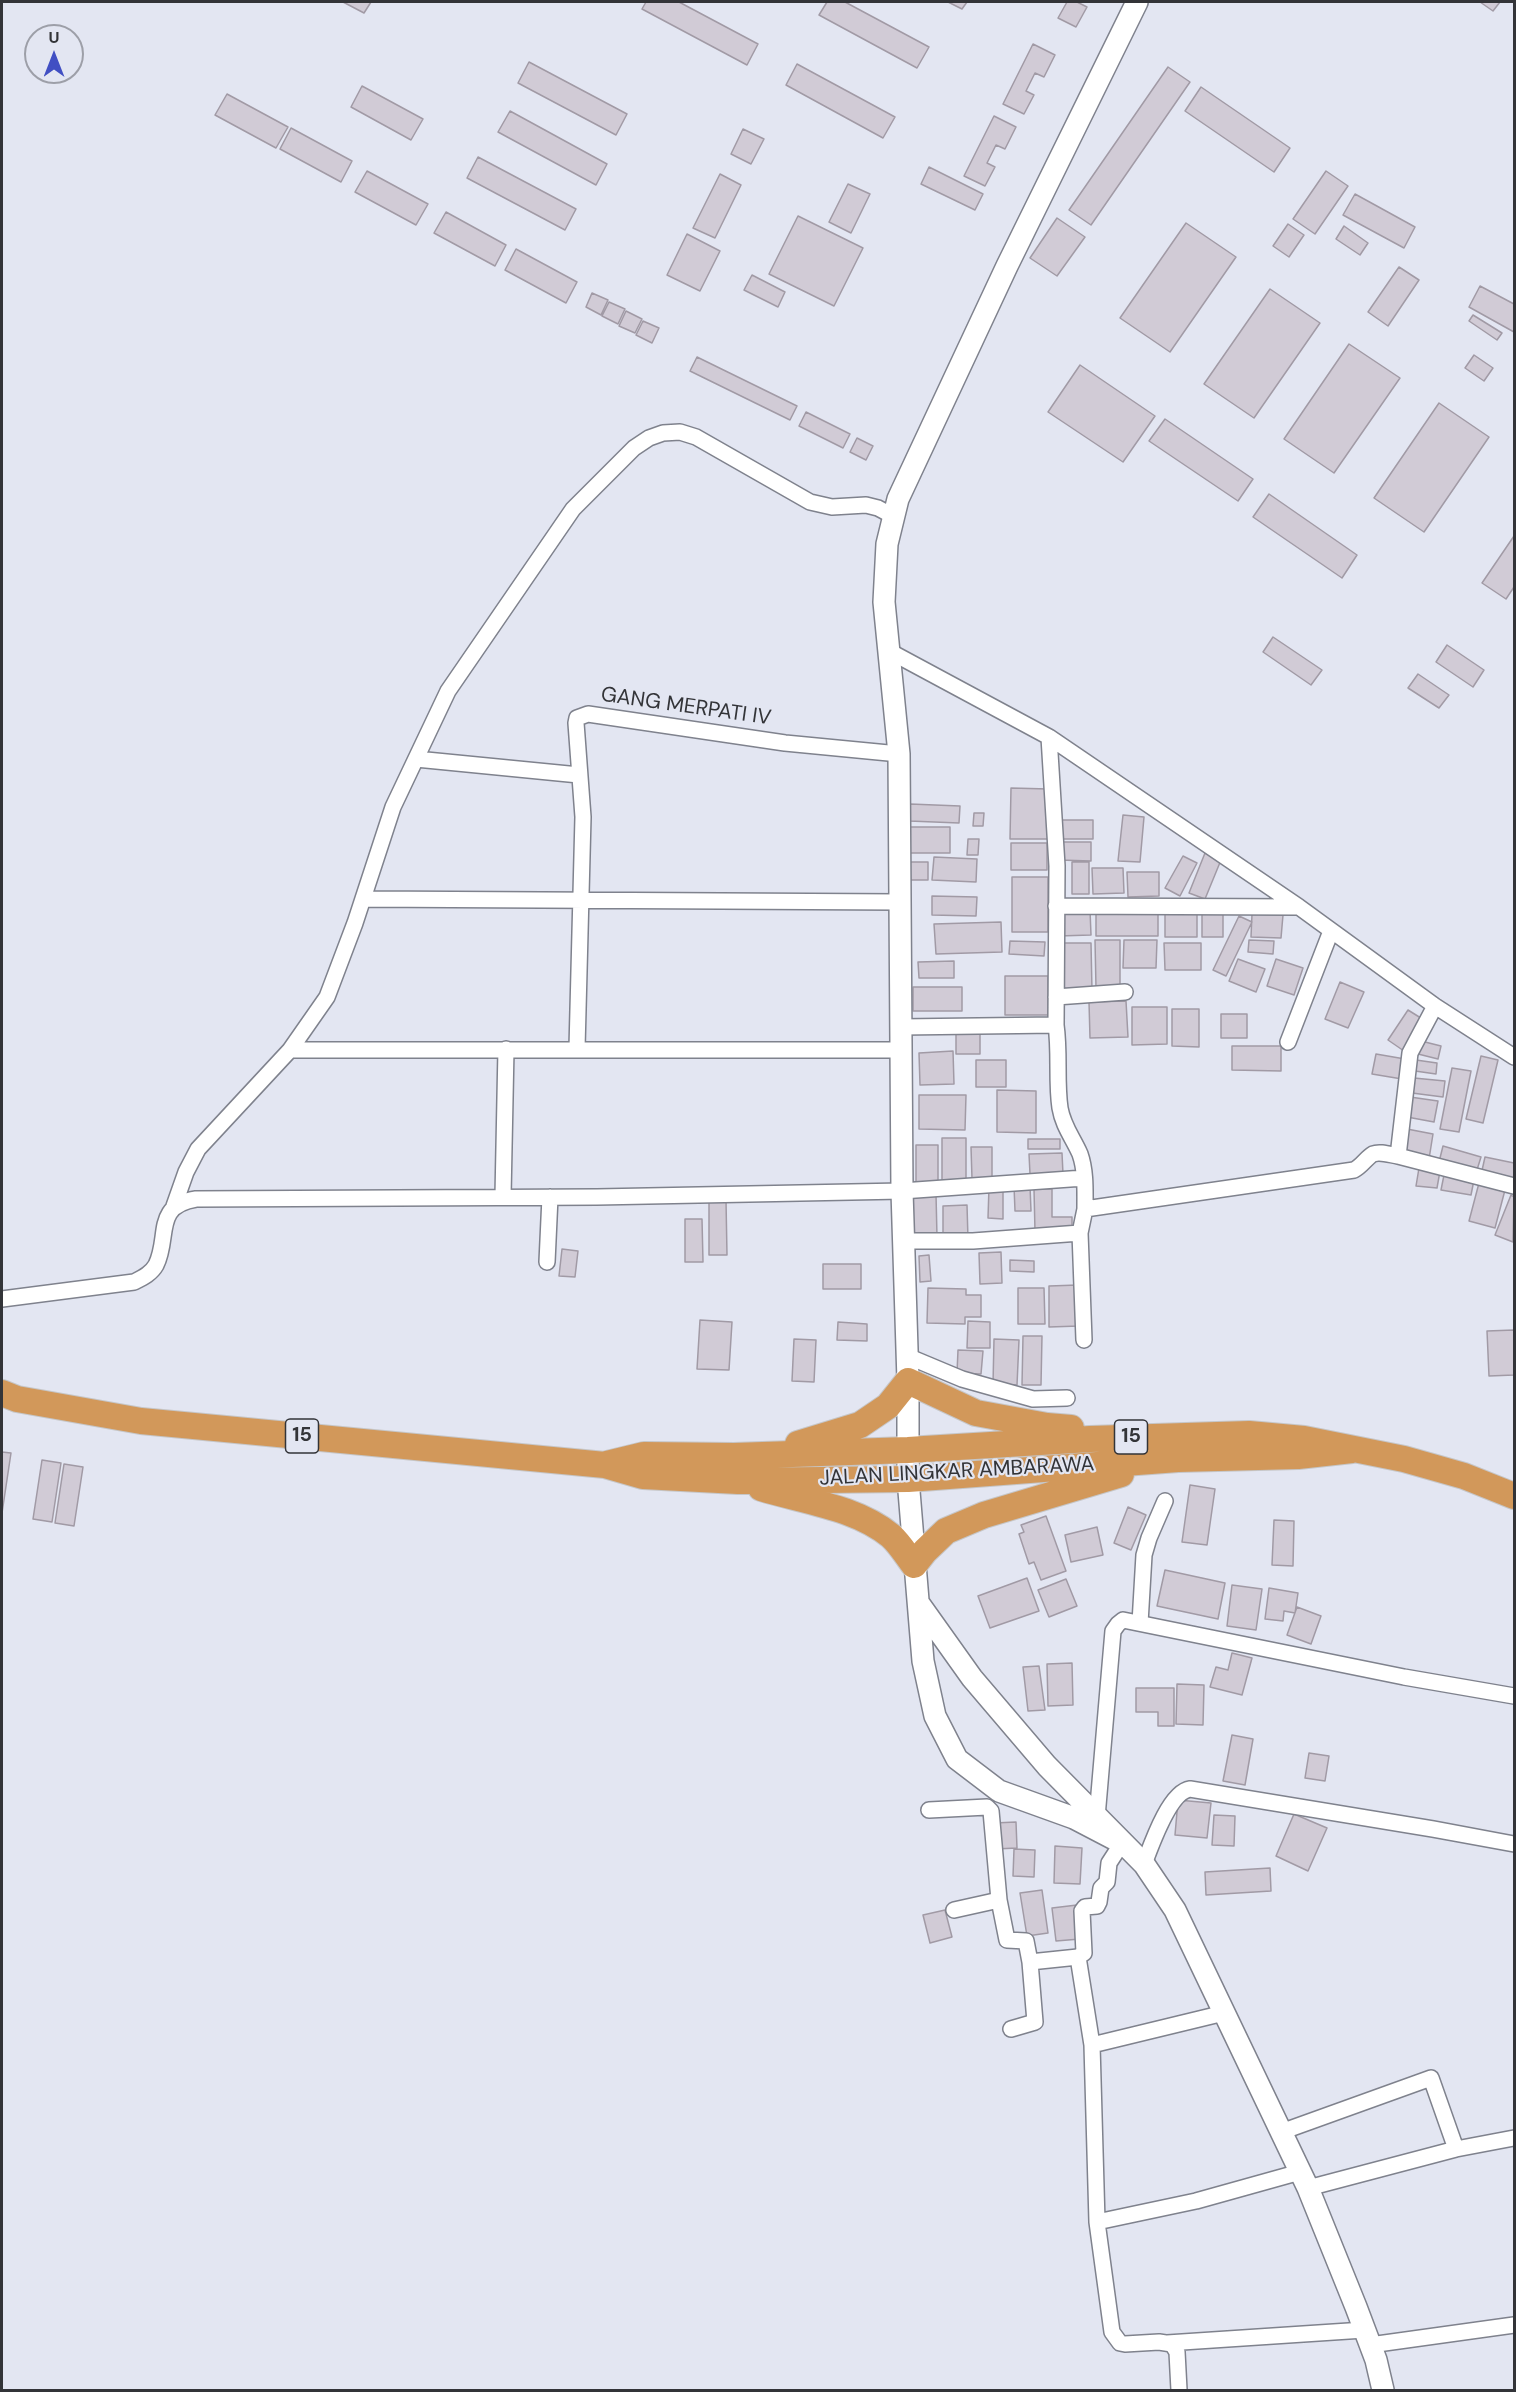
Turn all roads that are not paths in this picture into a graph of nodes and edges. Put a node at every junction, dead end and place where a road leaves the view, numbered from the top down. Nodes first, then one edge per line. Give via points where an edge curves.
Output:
1 (1137, 2) edge
2 (893, 516) junction
3 (889, 651) junction
4 (1049, 737) junction
5 (899, 754) junction
6 (416, 759) junction
7 (579, 775) junction
8 (363, 899) junction
9 (581, 900) junction
10 (900, 902) junction
11 (1056, 906) junction
12 (1299, 907) junction
13 (1331, 931) junction
14 (1125, 993) dead end
15 (1056, 997) junction
16 (1435, 1006) junction
17 (1056, 1025) junction
18 (901, 1027) junction
19 (1288, 1042) dead end
20 (577, 1048) junction
21 (506, 1049) junction
22 (290, 1050) junction
23 (901, 1050) junction
24 (1515, 1057) edge
25 (1398, 1156) junction
26 (1084, 1178) junction
27 (1515, 1186) edge
28 (902, 1191) junction
29 (503, 1196) junction
30 (550, 1197) junction
31 (174, 1206) junction
32 (1085, 1209) junction
33 (1080, 1233) junction
34 (903, 1241) junction
35 (547, 1262) dead end
36 (2, 1299) edge
37 (1084, 1340) dead end
38 (907, 1368) junction
39 (1067, 1398) dead end
40 (7, 1399) edge
41 (1179, 1447) junction
42 (908, 1449) junction
43 (736, 1469) junction
44 (908, 1479) junction
45 (1515, 1496) edge
46 (1165, 1501) dead end
47 (914, 1565) junction
48 (920, 1604) junction
49 (1140, 1623) junction
50 (1515, 1696) edge
51 (928, 1810) dead end
52 (1098, 1817) junction
53 (1121, 1843) junction
54 (1515, 1844) edge
55 (1144, 1864) junction
56 (999, 1900) junction
57 (954, 1910) dead end
58 (1078, 1957) junction
59 (1030, 1962) junction
60 (1224, 2013) junction
61 (1011, 2030) dead end
62 (1092, 2045) junction
63 (1281, 2132) junction
64 (1515, 2138) edge
65 (1456, 2149) junction
66 (1304, 2180) junction
67 (1097, 2222) junction
68 (1515, 2325) edge
69 (1367, 2338) junction
70 (1167, 2343) junction
71 (1179, 2391) edge
72 (1383, 2391) edge

1 - 2 main road via 933,422
2 - 3 main road via 887,544 884,602
2 - 6 street via 866,505 832,507 810,502 696,437 680,432 649,438 573,509 448,691
3 - 4 street
3 - 5 main road
4 - 11 street
4 - 12 street
5 - 7 street, GANG MERPATI IV via 588,714 577,718 576,723
5 - 10 main road
6 - 7 street
6 - 8 street via 393,807
7 - 9 street, GANG MERPATI IV via 583,817
8 - 9 street
8 - 22 street via 327,997
9 - 10 street
9 - 20 street, GANG MERPATI IV
10 - 18 main road
11 - 12 street
11 - 15 street
12 - 13 street
13 - 16 street
13 - 19 street
14 - 15 street
15 - 17 street
16 - 24 street
16 - 25 street via 1410,1053
17 - 18 street
17 - 26 street via 1061,1116 1079,1152
18 - 23 main road
20 - 21 street
20 - 23 street
21 - 22 street
21 - 29 street
22 - 31 street via 198,1149
23 - 28 main road
25 - 27 street
25 - 32 street via 1372,1155 1354,1170
26 - 28 street
26 - 32 street
28 - 30 street
28 - 34 main road
29 - 30 street
29 - 31 street via 196,1199
30 - 35 street
31 - 36 street via 168,1215 156,1264 147,1275 134,1282
32 - 33 street
33 - 34 street
33 - 37 street
34 - 38 main road
38 - 39 street via 1033,1399
38 - 41 highway via 976,1413
38 - 42 main road
38 - 43 highway via 888,1406 860,1425
40 - 43 highway, JALAN LINGKAR AMBARAWA / 15 via 141,1421 605,1465 643,1476
41 - 42 highway, JALAN LINGKAR AMBARAWA / 15
41 - 44 highway, JALAN LINGKAR AMBARAWA / 15
41 - 45 highway, JALAN LINGKAR AMBARAWA / 15 via 1298,1456 1352,1449 1454,1473
41 - 47 highway via 946,1531
42 - 43 highway, JALAN LINGKAR AMBARAWA / 15
42 - 44 main road
43 - 44 highway, JALAN LINGKAR AMBARAWA / 15
43 - 47 highway via 869,1522 891,1537
44 - 47 main road
46 - 49 street via 1144,1555
47 - 48 main road
48 - 52 main road via 972,1678 1047,1766
48 - 53 main road via 923,1661 935,1716 957,1759 999,1791 1074,1818
49 - 50 street
49 - 52 street via 1123,1620 1113,1631
51 - 56 street via 987,1807 991,1811
52 - 53 main road
53 - 55 main road
53 - 58 street via 1109,1863 1107,1882 1101,1888 1097,1906 1082,1911 1084,1953
54 - 55 street via 1190,1789 1178,1794 1171,1804
55 - 60 main road via 1175,1910
56 - 57 street
56 - 59 street via 1007,1940 1026,1941
58 - 59 street
58 - 62 street
59 - 61 street via 1035,2022
60 - 62 street
60 - 63 main road
62 - 67 street
63 - 65 street via 1431,2078
63 - 66 main road
64 - 65 street
65 - 66 street
66 - 67 street
66 - 69 main road
67 - 70 street via 1112,2331 1120,2343
68 - 69 street
69 - 70 street
69 - 72 main road
70 - 71 street via 1177,2352

